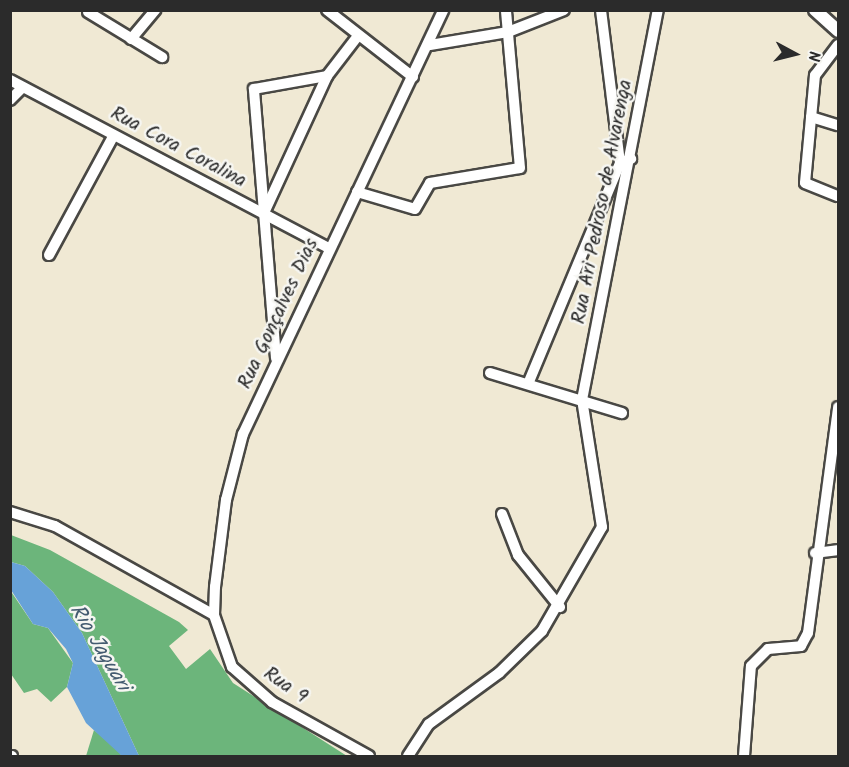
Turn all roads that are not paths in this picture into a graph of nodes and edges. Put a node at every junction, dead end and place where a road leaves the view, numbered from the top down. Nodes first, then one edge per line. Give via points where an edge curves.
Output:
1 (155, 10) edge
2 (327, 10) edge
3 (443, 10) edge
4 (506, 10) edge
5 (564, 10) edge
6 (601, 10) edge
7 (658, 10) edge
8 (815, 10) edge
9 (88, 12) dead end
10 (838, 30) edge
11 (508, 32) junction
12 (357, 37) junction
13 (131, 39) junction
14 (430, 45) junction
15 (838, 45) edge
16 (162, 57) dead end
17 (327, 75) junction
18 (413, 77) junction
19 (10, 80) edge
20 (23, 87) junction
21 (10, 100) edge
22 (811, 117) junction
23 (838, 125) edge
24 (114, 135) junction
25 (625, 161) junction
26 (357, 192) junction
27 (838, 196) edge
28 (264, 214) junction
29 (328, 248) junction
30 (49, 255) dead end
31 (276, 359) junction
32 (490, 373) dead end
33 (528, 384) junction
34 (582, 400) junction
35 (838, 407) edge
36 (622, 413) dead end
37 (834, 463) edge
38 (10, 512) edge
39 (502, 514) dead end
40 (838, 550) edge
41 (815, 553) junction
42 (560, 607) junction
43 (214, 615) junction
44 (369, 756) edge
45 (408, 756) edge
46 (744, 756) edge

1 - 13 street
2 - 12 street
3 - 14 street, Rua Gonçalves Dias
4 - 11 street
5 - 11 street
6 - 25 street
7 - 25 street, Rua Ari Pedroso de Alvarenga
8 - 10 street
9 - 13 street
11 - 14 street
11 - 26 street via 520,168 430,183 415,209
12 - 17 street
12 - 18 street
13 - 16 street
14 - 18 street, Rua Gonçalves Dias
15 - 22 street via 815,75
17 - 28 street
17 - 28 street via 254,89
18 - 26 street, Rua Gonçalves Dias
19 - 20 street, Rua Cora Coralina
20 - 21 street
20 - 24 street, Rua Cora Coralina
22 - 23 street
22 - 27 street via 805,183
24 - 28 street, Rua Cora Coralina
24 - 30 street
25 - 33 street
25 - 34 street, Rua Ari Pedroso de Alvarenga
26 - 29 street, Rua Gonçalves Dias
28 - 29 street, Rua Cora Coralina
28 - 31 street
29 - 31 street, Rua Gonçalves Dias
31 - 43 street, Rua Gonçalves Dias via 232,468
32 - 33 street
33 - 34 street
34 - 36 street
34 - 42 street via 602,527
35 - 37 street
37 - 41 street
38 - 43 street via 55,525
39 - 42 street via 518,555
40 - 41 street
41 - 46 street via 808,633 801,646 768,649 751,666
42 - 45 street via 499,673 429,724
43 - 44 street, Rua 9 via 219,639 240,675 272,702

